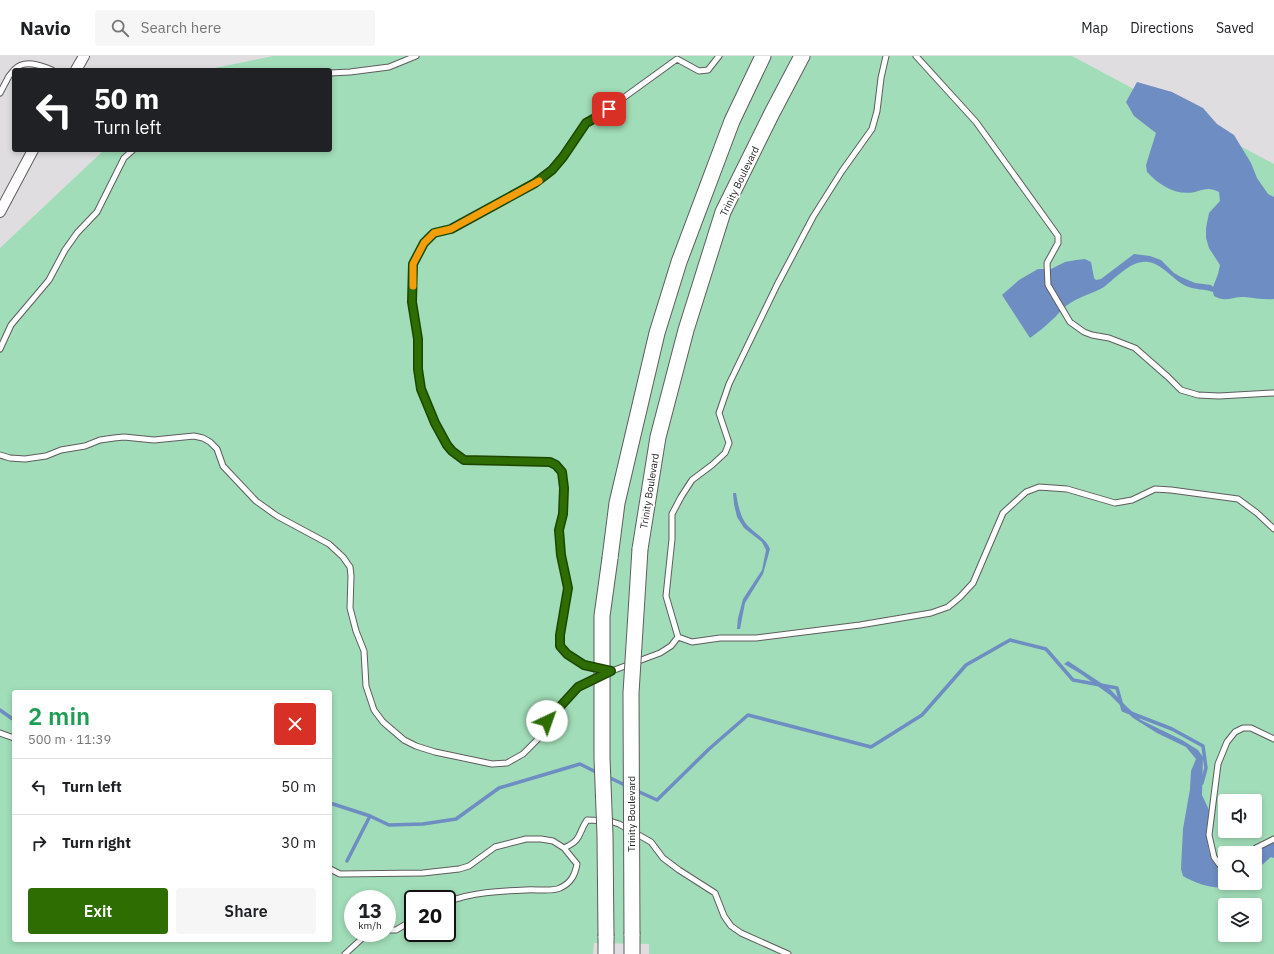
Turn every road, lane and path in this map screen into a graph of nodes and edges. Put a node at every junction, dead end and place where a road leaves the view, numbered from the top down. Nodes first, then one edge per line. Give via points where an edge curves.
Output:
1 (84, 56) edge
2 (416, 56) edge
3 (719, 56) edge
4 (763, 56) edge
5 (802, 56) edge
6 (886, 56) edge
7 (916, 56) edge
8 (17, 68) edge
9 (47, 68) edge
10 (77, 68) edge
11 (12, 72) edge
12 (332, 73) edge
13 (0, 92) edge
14 (32, 152) edge
15 (131, 152) edge
16 (0, 212) edge
17 (0, 349) edge
18 (1274, 393) edge
19 (0, 455) edge
20 (1274, 529) edge
21 (678, 637) junction
22 (611, 671) junction
23 (0, 733) edge
24 (12, 737) edge
25 (1274, 739) edge
26 (1274, 839) edge
27 (1260, 846) edge
28 (564, 848) junction
29 (1218, 863) edge
30 (332, 870) edge
31 (456, 899) edge
32 (358, 942) edge
33 (345, 954) edge
34 (606, 954) edge
35 (632, 954) edge
36 (788, 954) edge

1 - 10 street
2 - 12 lane via 389,67
3 - 22 lane via 708,70 699,71 677,59 586,123 552,170 535,183 451,229 434,233 424,243 413,264 412,302 419,376 421,389 435,423 447,445 464,460 550,462 562,472 563,514 559,530 568,588 560,646 584,665
4 - 34 main road, bridge via 732,121 679,262 657,333 617,502 602,616
5 - 35 main road, Trinity Boulevard, bridge via 723,212 686,330 658,437 640,549 631,692
6 - 21 lane via 872,129 813,217 729,384 719,413 729,443 725,453 692,480 672,514 666,596
7 - 18 lane via 976,122 1058,236 1058,243 1048,263 1048,285 1070,322 1084,332 1135,348 1181,390 1198,395 1219,396
8 - 9 lane via 23,64
11 - 13 lane
14 - 16 street
15 - 17 lane via 124,158 97,212 77,233 49,280 11,325
19 - 22 lane via 25,459 46,456 100,440 124,437 154,440 194,436 210,442 217,449 223,466 256,501 277,516 330,544 350,567 350,608 364,651 366,686 374,710 383,722 404,740 416,746 492,764 507,763 523,754 537,740 547,721 578,687
20 - 21 lane via 1238,499 1155,489 1132,500 1115,503 1066,489 1039,487 1026,492 1003,513 973,583 948,607 931,613 860,625 756,638 720,638 692,642
21 - 22 lane via 671,646 660,652
23 - 24 lane
25 - 29 lane via 1251,728 1243,728 1235,732 1227,742 1218,764 1209,835 1214,857
26 - 27 lane
28 - 30 lane via 553,841 526,839 495,847 469,866 459,869 423,873 340,874
28 - 31 lane via 577,864 576,873 569,883 559,889 472,894
28 - 36 lane via 574,843 588,820 619,824 651,842 663,858 715,893 731,926
32 - 33 lane

